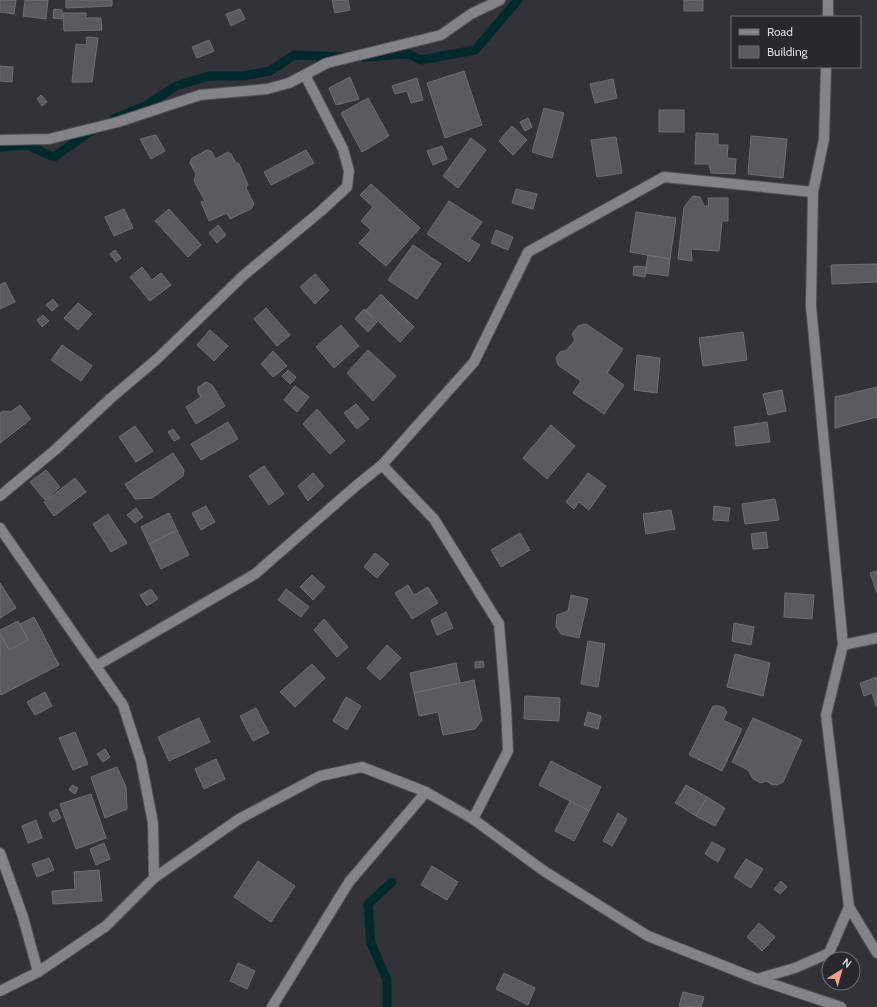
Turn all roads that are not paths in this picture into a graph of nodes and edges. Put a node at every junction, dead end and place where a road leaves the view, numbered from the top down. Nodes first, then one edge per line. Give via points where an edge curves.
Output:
1 (501, 0) edge
2 (828, 0) edge
3 (828, 16) edge
4 (826, 68) edge
5 (305, 75) junction
6 (0, 140) edge
7 (813, 192) junction
8 (382, 465) junction
9 (0, 496) edge
10 (0, 528) edge
11 (877, 638) edge
12 (843, 645) junction
13 (96, 666) junction
14 (426, 792) junction
15 (473, 819) junction
16 (0, 853) edge
17 (154, 878) junction
18 (849, 907) junction
19 (877, 953) edge
20 (38, 972) junction
21 (757, 979) junction
22 (0, 991) edge
23 (272, 1007) edge
24 (841, 1007) edge

1 - 5 street via 471,14 441,35 327,63
2 - 3 street
4 - 7 street via 824,139
5 - 6 street via 267,89 200,96 118,122 49,139
5 - 9 street via 343,149 349,171 346,187 244,275 157,359
7 - 8 street via 664,177 528,252 474,362
7 - 12 street via 810,306
8 - 13 street via 255,574
8 - 15 street via 434,519 499,624 508,751
10 - 13 street
11 - 12 street
12 - 18 street via 826,715
13 - 17 street via 123,705 141,761 153,823
14 - 15 street
14 - 17 street via 362,767 320,776 239,819
14 - 23 street via 349,882
15 - 21 street via 544,871 648,936
16 - 20 street via 23,918
17 - 20 street via 106,926
18 - 19 street
18 - 21 street via 829,953 795,968
20 - 22 street
21 - 24 street

